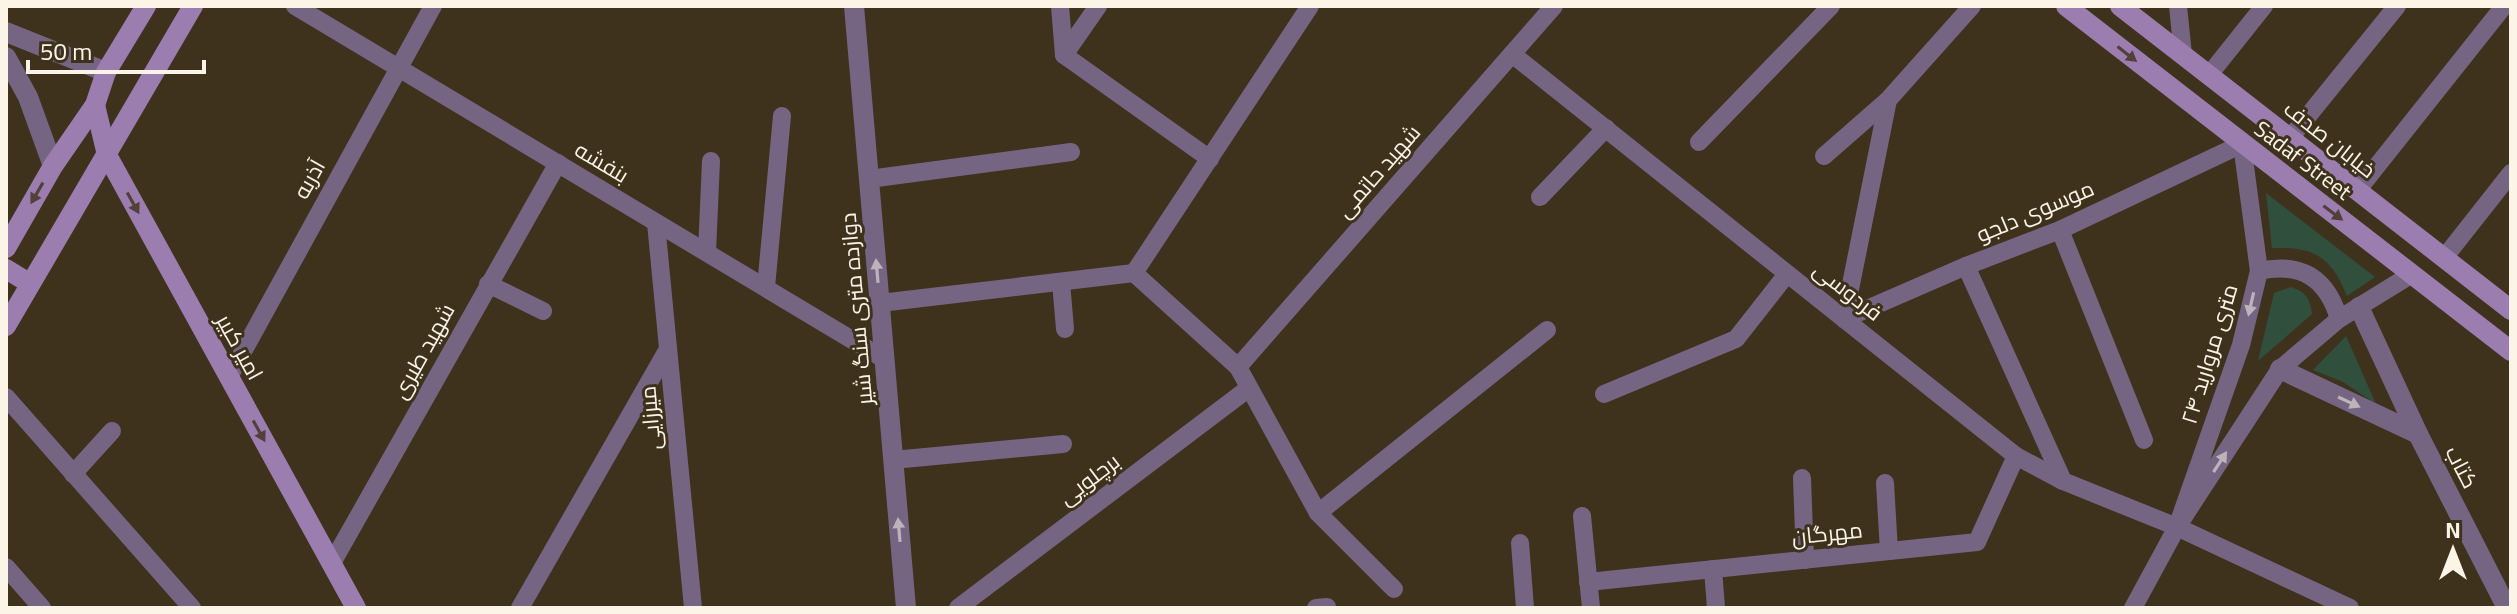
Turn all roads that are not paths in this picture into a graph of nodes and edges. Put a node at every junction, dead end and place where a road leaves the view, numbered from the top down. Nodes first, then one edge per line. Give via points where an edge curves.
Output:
1 (146, 6) edge
2 (193, 6) edge
3 (295, 6) edge
4 (433, 6) edge
5 (854, 6) edge
6 (1060, 6) edge
7 (1098, 6) edge
8 (1310, 6) edge
9 (1554, 6) edge
10 (1831, 6) edge
11 (1972, 6) edge
12 (2066, 6) edge
13 (2120, 6) edge
14 (2178, 6) edge
15 (2264, 6) edge
16 (2397, 6) edge
17 (2504, 6) edge
18 (6, 32) edge
19 (1512, 54) junction
20 (1064, 55) junction
21 (2183, 55) junction
22 (6, 57) edge
23 (398, 68) junction
24 (106, 72) junction
25 (2209, 75) junction
26 (1888, 100) junction
27 (95, 105) junction
28 (782, 116) dead end
29 (1606, 128) junction
30 (2290, 138) junction
31 (1699, 142) dead end
32 (2242, 144) junction
33 (1071, 152) dead end
34 (107, 155) junction
35 (1824, 156) dead end
36 (1210, 159) junction
37 (711, 161) dead end
38 (558, 163) junction
39 (53, 166) junction
40 (2511, 173) edge
41 (869, 179) junction
42 (2357, 191) junction
43 (1540, 197) dead end
44 (656, 223) junction
45 (2060, 230) junction
46 (6, 248) edge
47 (707, 252) junction
48 (2444, 258) junction
49 (1966, 266) junction
50 (6, 269) edge
51 (2259, 271) junction
52 (1134, 273) junction
53 (1787, 274) junction
54 (2412, 274) junction
55 (1061, 282) junction
56 (29, 283) junction
57 (488, 284) junction
58 (766, 287) junction
59 (880, 303) junction
60 (2359, 307) junction
61 (2511, 310) edge
62 (543, 311) dead end
63 (1844, 319) junction
64 (2339, 319) junction
65 (6, 326) edge
66 (1065, 329) dead end
67 (1547, 330) dead end
68 (668, 349) junction
69 (2511, 351) edge
70 (884, 359) junction
71 (1238, 367) junction
72 (2280, 369) junction
73 (229, 377) junction
74 (1249, 388) junction
75 (1604, 394) dead end
76 (6, 397) edge
77 (112, 431) dead end
78 (2418, 434) junction
79 (2144, 440) dead end
80 (1063, 444) dead end
81 (2016, 456) junction
82 (893, 460) junction
83 (73, 474) junction
84 (1802, 478) dead end
85 (2063, 481) junction
86 (1885, 483) dead end
87 (1318, 513) junction
88 (1582, 516) dead end
89 (2177, 527) junction
90 (1520, 543) dead end
91 (1889, 551) junction
92 (1805, 560) junction
93 (332, 563) junction
94 (6, 567) edge
95 (1713, 569) junction
96 (1588, 582) junction
97 (1394, 589) dead end
98 (1327, 607) edge
99 (42, 608) edge
100 (192, 608) edge
101 (356, 608) edge
102 (520, 608) edge
103 (693, 608) edge
104 (906, 608) edge
105 (958, 608) edge
106 (1316, 608) edge
107 (1525, 608) edge
108 (1591, 608) edge
109 (1716, 608) edge
110 (2133, 608) edge
111 (2350, 608) edge
112 (2507, 608) edge

1 - 24 main road
2 - 34 main road
3 - 23 street, بنفشه
4 - 23 street, آذربه
5 - 41 street, دوازده متری سنگ شیر
6 - 20 street
7 - 20 street
8 - 36 street
9 - 19 street, شهید حاتمی
10 - 31 street
11 - 26 street
12 -> 32 main road, Sadaf Street
13 - 21 main road, خیابان صدف
14 - 21 street
15 - 25 street
16 - 30 street
17 - 42 street
18 - 24 street
19 - 29 street, فردوسی
19 - 71 street, شهید حاتمی
20 - 36 street
21 - 25 main road, خیابان صدف
22 - 39 street via 28,97
23 - 38 street, بنفشه
23 - 73 street, آذربه
24 - 27 main road
25 - 30 main road, خیابان صدف
26 - 35 street
26 - 63 street
27 - 34 main road, امیر کبیر
27 - 39 main road
28 - 58 street
29 - 43 street
29 - 53 street, فردوسی
30 - 42 main road, خیابان صدف
32 - 45 street, موسوی دلجو
32 - 51 street, ۲۴ متری مروارید
32 -> 54 main road, Sadaf Street
33 - 41 street
34 - 56 main road
34 -> 73 main road, امیر کبیر
36 - 52 street
37 - 47 street
38 - 44 street, بنفشه
38 - 57 street, شهید طیری
39 -> 46 main road
40 - 48 street
59 -> 41 street, دوازده متری سنگ شیر
42 - 48 main road, خیابان صدف
44 - 47 street, بنفشه
44 - 68 street, میرزایی
45 - 49 street, موسوی دلجو
45 - 79 street
47 - 58 street, بنفشه
48 - 61 main road, خیابان صدف
49 - 63 street, موسوی دلجو
49 - 85 street
50 - 56 main road
51 - 64 street via 2277,267 2311,276 2334,302
51 -> 89 street, ۲۴ متری مروارید via 2241,345
52 - 55 street
52 - 71 street
53 - 63 street, فردوسی
53 - 75 street via 1736,339
54 - 60 street, ۲۴ متری مروارید
54 - 69 main road, Sadaf Street
55 - 59 street
55 - 66 street
56 - 65 main road
57 - 62 street
57 - 93 street, شهید طیری
58 - 70 street, بنفشه
59 - 70 street, دوازده متری سنگ شیر
60 - 64 street, ۲۴ متری مروارید
60 - 78 street, کتاب
63 - 81 street, فردوسی
64 - 72 street, ۲۴ متری مروارید
67 - 87 street
68 - 102 street
68 - 103 street, میرزایی
70 - 82 street, دوازده متری سنگ شیر
71 - 74 street
72 -> 78 street
89 -> 72 street, ۲۴ متری مروارید
73 -> 93 main road, امیر کبیر
74 - 87 street
74 - 105 street, برچلویی
76 - 83 street
77 - 83 street
78 - 112 street, کتاب
80 - 82 street
81 - 85 street, فردوسی
81 - 91 street, مهرگان via 1977,542
104 -> 82 street, دوازده متری سنگ شیر
83 - 100 street
84 - 92 street
85 - 89 street, فردوسی
86 - 91 street
87 - 97 street
88 - 96 street
89 - 110 street, ۲۴ متری مروارید
89 - 111 street, فردوسی
90 - 107 street
91 - 92 street, مهرگان
92 - 95 street, مهرگان
93 - 101 main road, امیر کبیر
94 - 99 street
95 - 96 street, مهرگان
95 - 109 street
96 - 108 street
98 - 106 street

